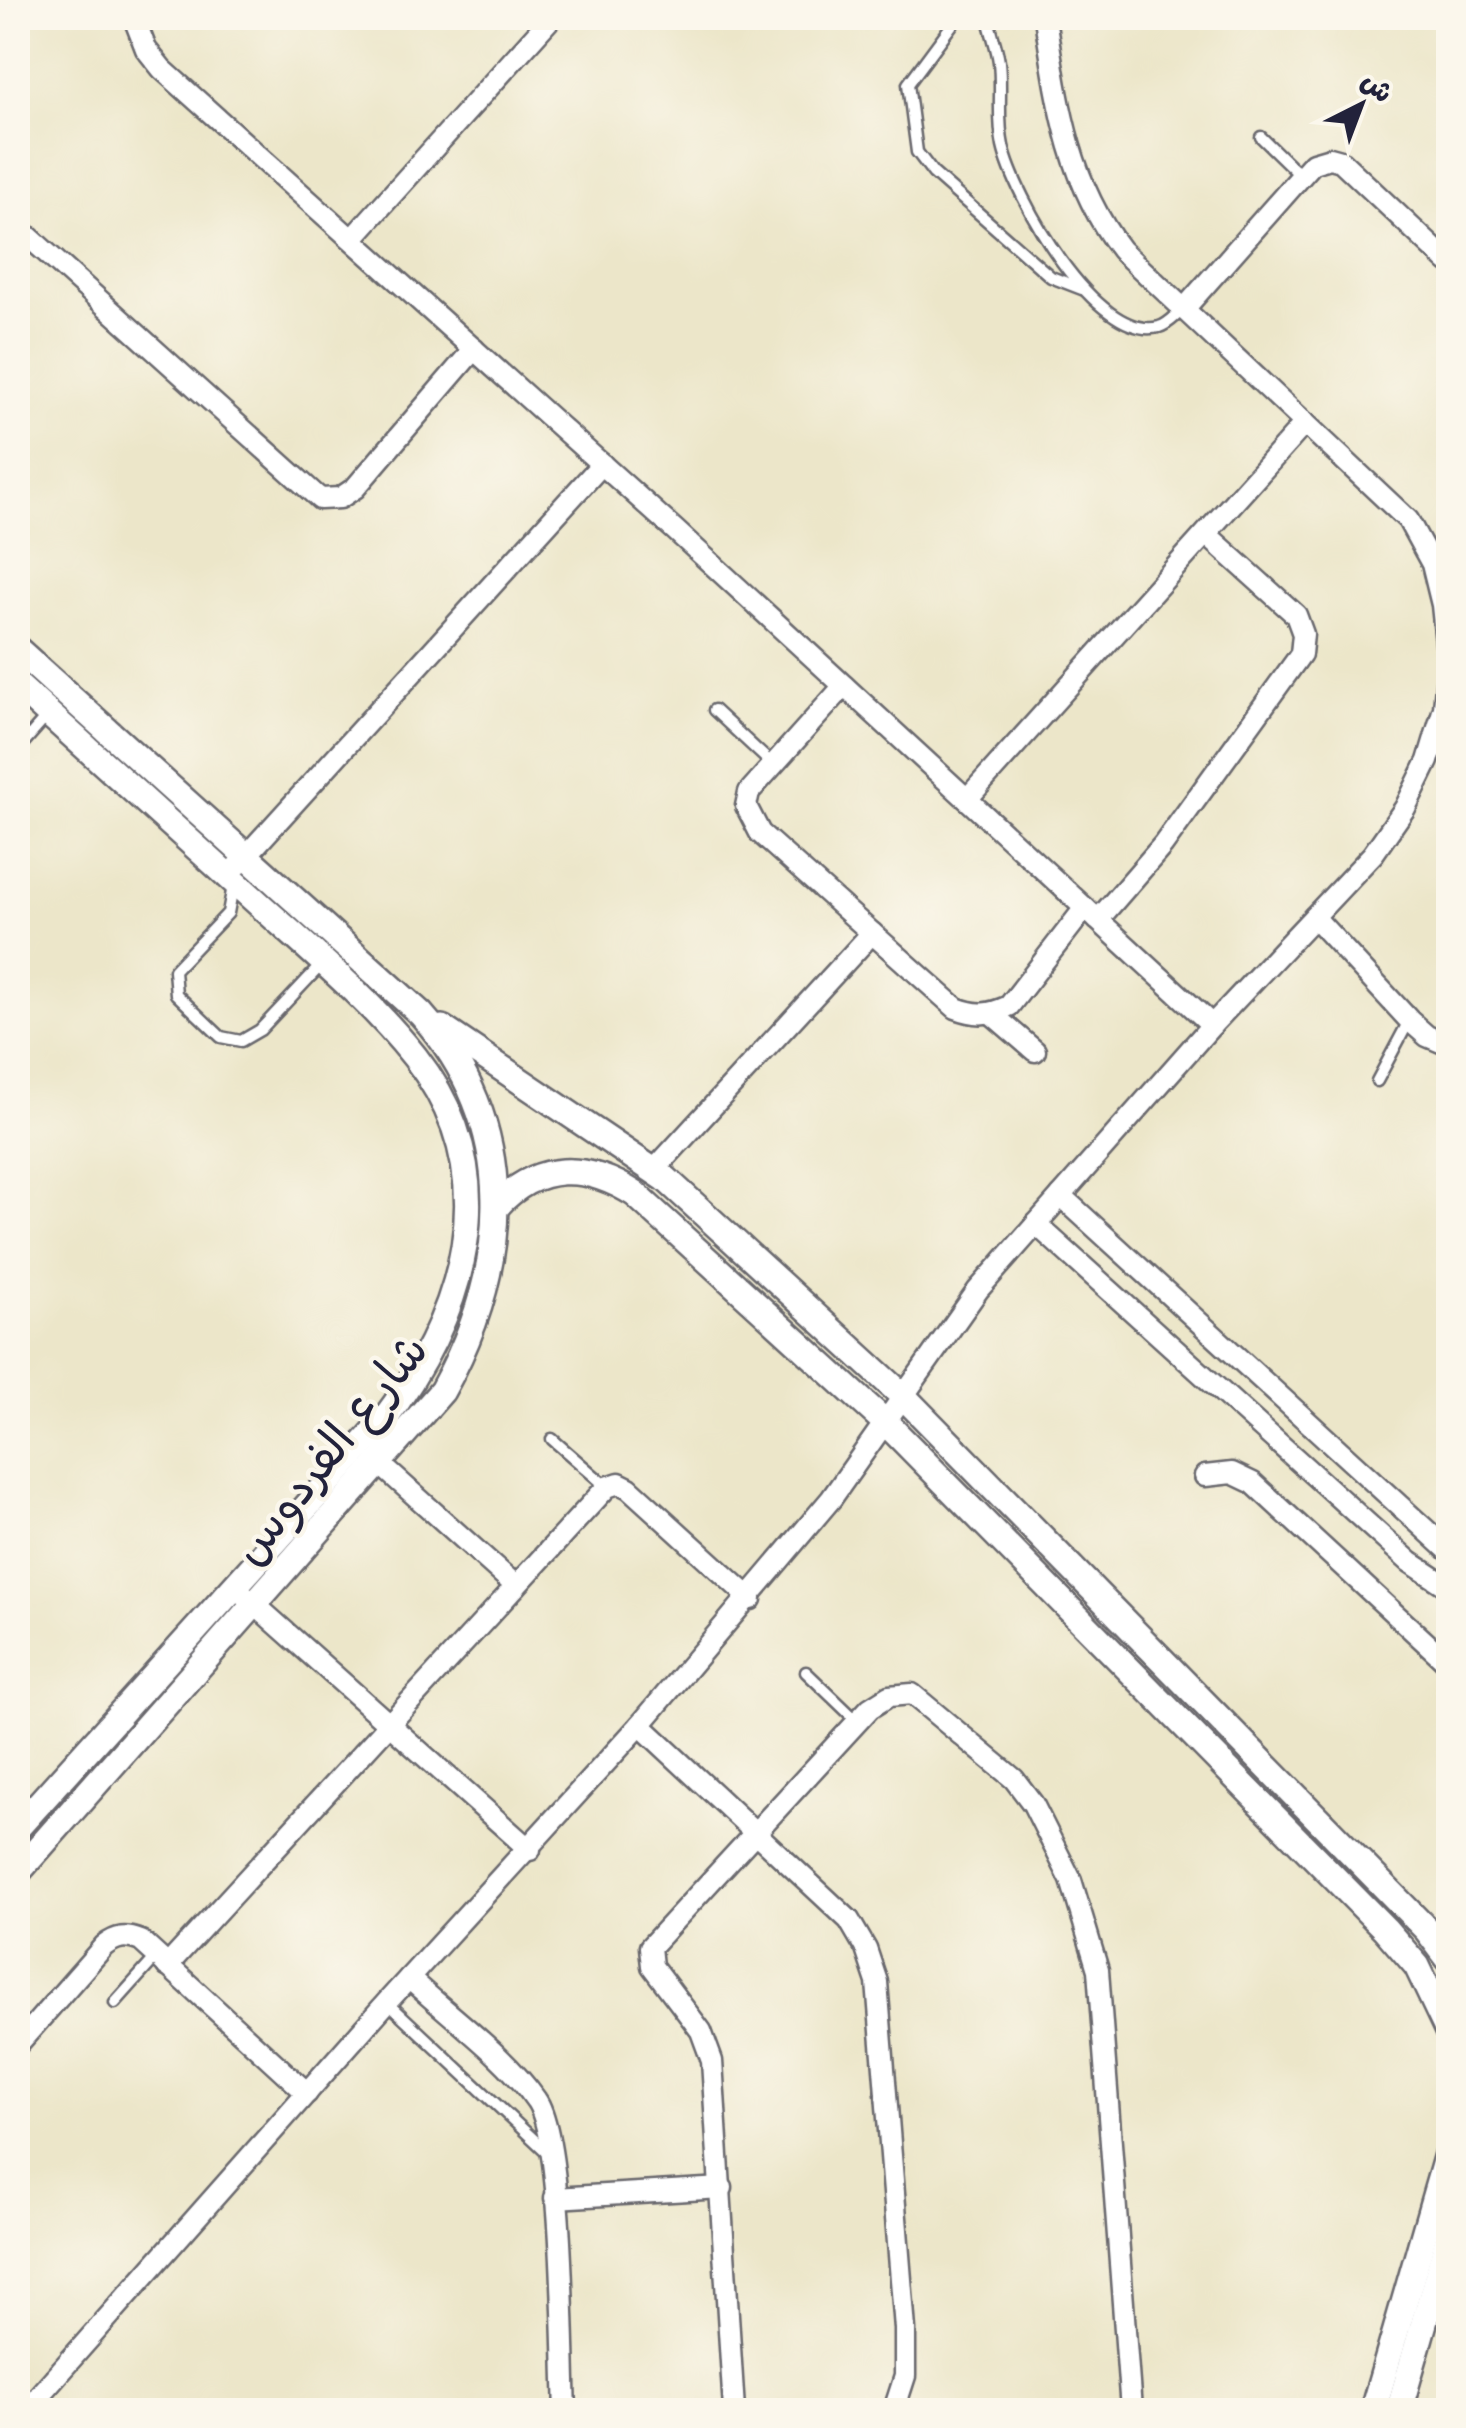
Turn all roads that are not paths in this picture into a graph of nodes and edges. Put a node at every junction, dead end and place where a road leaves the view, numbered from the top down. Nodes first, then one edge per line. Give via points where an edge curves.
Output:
1 (134, 18) edge
2 (551, 18) edge
3 (957, 18) edge
4 (988, 18) edge
5 (1045, 18) edge
6 (1260, 137) dead end
7 (1301, 176) junction
8 (18, 227) edge
9 (352, 239) junction
10 (1448, 262) edge
11 (1084, 290) junction
12 (1184, 309) junction
13 (474, 350) junction
14 (1305, 423) junction
15 (602, 464) junction
16 (1206, 534) junction
17 (1447, 644) edge
18 (18, 650) edge
19 (18, 686) edge
20 (844, 686) junction
21 (714, 710) dead end
22 (48, 714) junction
23 (18, 748) edge
24 (772, 764) junction
25 (967, 799) junction
26 (246, 855) junction
27 (228, 876) junction
28 (1092, 914) junction
29 (1314, 917) junction
30 (872, 933) junction
31 (324, 963) junction
32 (422, 1014) junction
33 (992, 1014) junction
34 (1410, 1020) junction
35 (1212, 1025) junction
36 (1448, 1045) edge
37 (1034, 1051) dead end
38 (1377, 1081) dead end
39 (655, 1170) junction
40 (1061, 1196) junction
41 (497, 1206) junction
42 (1036, 1224) junction
43 (903, 1396) junction
44 (886, 1423) junction
45 (552, 1439) dead end
46 (380, 1465) junction
47 (1205, 1476) dead end
48 (606, 1486) junction
49 (1448, 1550) edge
50 (235, 1586) junction
51 (516, 1586) junction
52 (1448, 1587) edge
53 (751, 1598) junction
54 (255, 1606) junction
55 (1448, 1663) edge
56 (806, 1672) dead end
57 (858, 1722) junction
58 (390, 1725) junction
59 (640, 1725) junction
60 (18, 1828) edge
61 (756, 1832) junction
62 (530, 1850) junction
63 (18, 1872) edge
64 (1448, 1958) edge
65 (162, 1961) junction
66 (409, 1978) junction
67 (387, 2002) junction
68 (115, 2003) dead end
69 (1448, 2032) edge
70 (18, 2044) edge
71 (307, 2093) junction
72 (1448, 2152) edge
73 (553, 2158) junction
74 (722, 2188) junction
75 (555, 2198) junction
76 (1448, 2239) edge
77 (26, 2410) edge
78 (566, 2410) edge
79 (734, 2410) edge
80 (894, 2410) edge
81 (1131, 2410) edge
82 (1374, 2410) edge
83 (1399, 2410) edge

1 - 9 street via 162,69
2 - 9 street
3 - 11 lane via 908,84 917,152 1039,267
4 - 11 lane via 998,60 1002,143 1014,184
5 - 12 street via 1073,166 1095,216
6 - 7 lane
7 - 10 street via 1330,158 1342,162
7 - 12 street
8 - 13 street via 320,499 340,498 355,488
9 - 13 street
11 - 12 lane via 1140,327 1161,327
12 - 14 street
13 - 15 street
14 - 16 street
14 - 17 street via 1408,520 1432,564
15 - 20 street
15 - 26 street
16 - 25 street
16 - 28 street via 1296,615 1301,654 1164,845
17 - 29 street via 1444,708 1405,808
18 - 26 street, شارع الفردوس
19 - 22 street, شارع الفردوس
20 - 24 street
20 - 25 street
21 - 24 lane
22 - 23 lane
22 - 27 street, شارع الفردوس
24 - 30 street via 749,792 750,821
25 - 28 street
26 - 27 street
26 - 32 street, شارع الفردوس
27 - 31 street, شارع الفردوس
27 - 31 lane via 234,892 228,913 174,970 176,994 222,1037 241,1042 260,1030
28 - 33 street via 1009,1006
28 - 35 street
29 - 34 street
29 - 35 street
30 - 33 street via 956,1008
30 - 39 street
31 - 50 street, شارع الفردوس via 389,1026 442,1098 467,1191 467,1237 458,1285 416,1377
32 - 39 street
32 - 41 street, شارع الفردوس via 468,1081
33 - 37 street
34 - 36 street
34 - 38 lane
35 - 40 street
39 - 43 street
40 - 42 street
40 - 49 street
41 - 44 street via 549,1172 584,1171 616,1182
41 - 46 street, شارع الفردوس via 487,1290 468,1343 442,1391
42 - 43 street via 978,1290
42 - 52 street via 1410,1562
43 - 44 street
43 - 64 street via 1428,1930
44 - 53 street
44 - 69 street via 1394,1938 1430,1987
45 - 48 lane
46 - 51 street
46 - 54 street, شارع الفردوس
47 - 55 street via 1232,1473 1253,1483
48 - 51 street
48 - 53 street via 629,1488
50 - 54 street
50 - 60 street, شارع الفردوس
51 - 58 street
53 - 59 street
54 - 58 street
54 - 63 street, شارع الفردوس
56 - 57 lane
57 - 61 street
57 - 81 street via 889,1696 925,1700 1014,1779 1071,1880 1098,1970
58 - 62 street
58 - 65 street
59 - 61 street
59 - 62 street
61 - 74 street via 650,1947 652,1966 692,2017 712,2062
61 - 80 street via 849,1920 877,1982 905,2329 905,2376
62 - 66 street
65 - 68 lane
65 - 70 street via 141,1941 115,1937
65 - 71 street
66 - 67 street
66 - 73 street via 536,2099
67 - 71 street
67 - 73 lane
71 - 77 street
72 - 82 street
73 - 75 street
74 - 75 street
74 - 79 street
75 - 78 street
76 - 83 street

